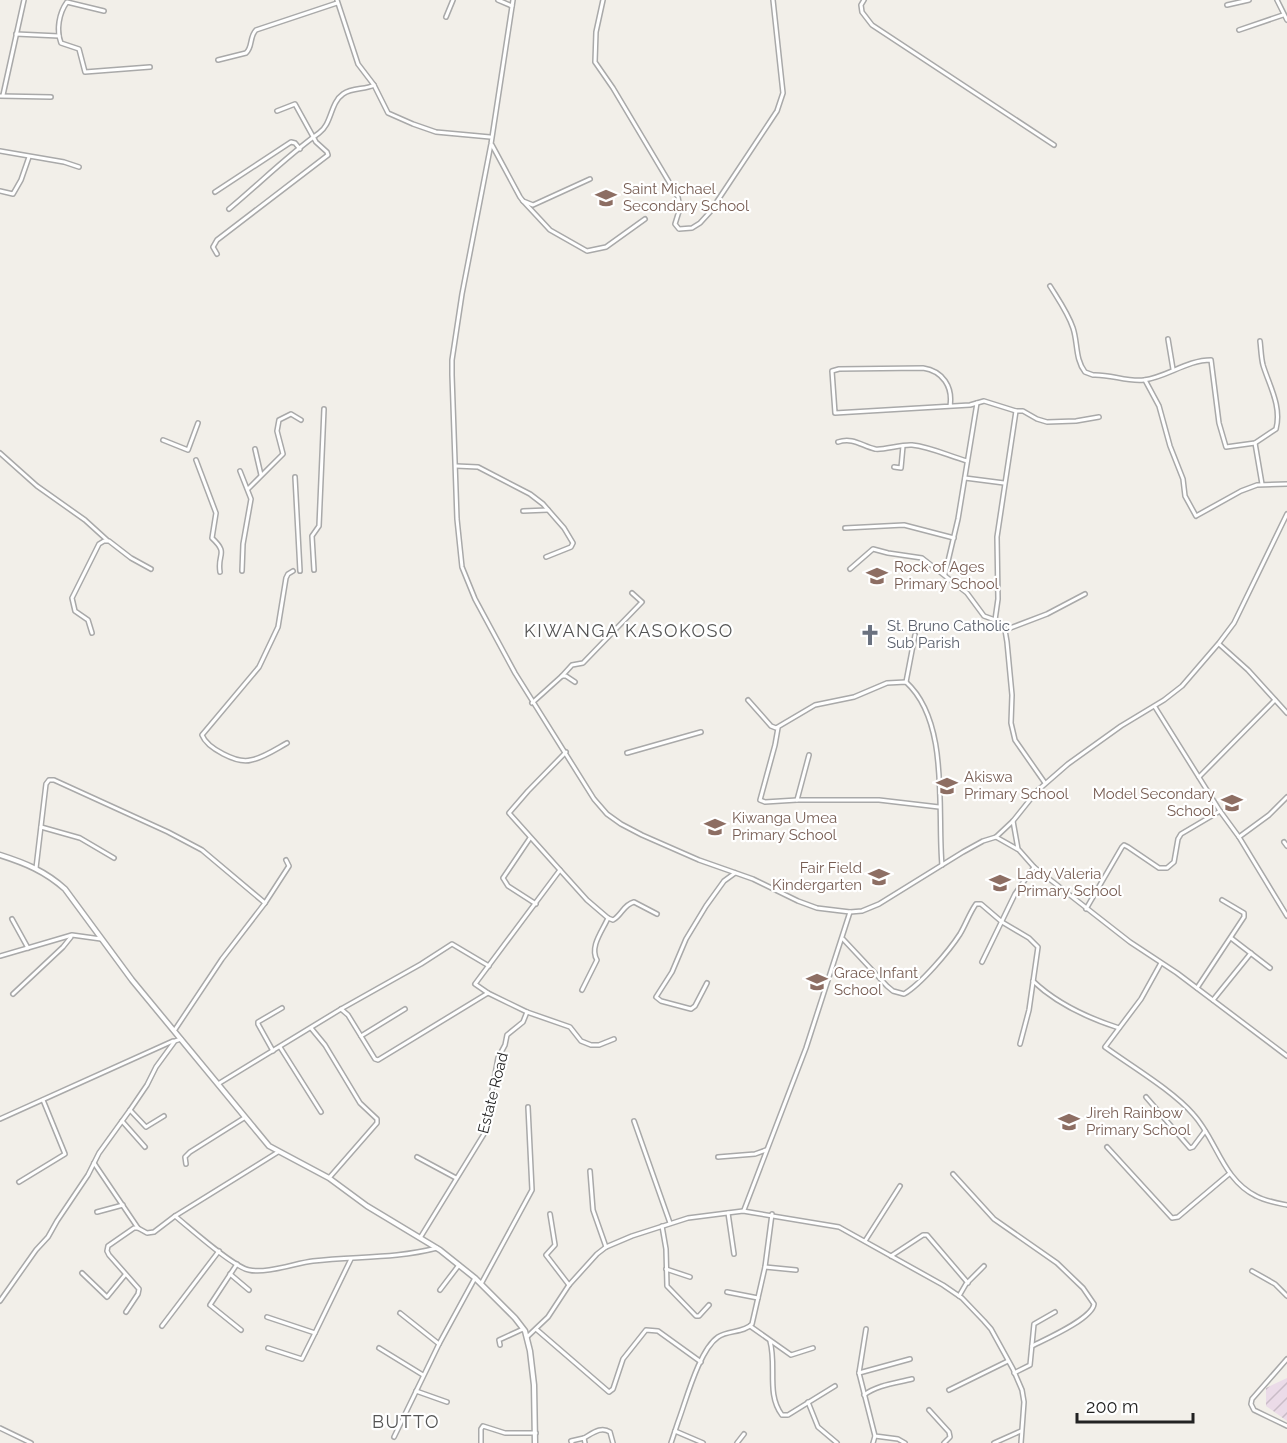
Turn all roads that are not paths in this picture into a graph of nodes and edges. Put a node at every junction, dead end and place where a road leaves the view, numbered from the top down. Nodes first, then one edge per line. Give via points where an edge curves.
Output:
1 (24, 0) edge
2 (453, 0) edge
3 (498, 0) edge
4 (513, 0) edge
5 (603, 0) edge
6 (773, 0) edge
7 (864, 0) edge
8 (1249, 0) edge
9 (1277, 0) edge
10 (337, 2) edge
11 (1227, 5) dead end
12 (512, 6) junction
13 (104, 10) dead end
14 (1283, 15) junction
15 (446, 17) dead end
16 (1287, 20) edge
17 (1239, 30) dead end
18 (16, 34) junction
19 (59, 36) junction
20 (218, 60) dead end
21 (150, 67) dead end
22 (374, 85) junction
23 (2, 96) edge
24 (51, 97) dead end
25 (278, 111) dead end
26 (312, 136) junction
27 (490, 137) junction
28 (491, 144) junction
29 (1054, 145) dead end
30 (300, 149) junction
31 (0, 151) edge
32 (29, 157) junction
33 (79, 167) dead end
34 (590, 179) dead end
35 (0, 191) edge
36 (216, 192) dead end
37 (523, 201) junction
38 (229, 209) dead end
39 (645, 219) dead end
40 (218, 254) dead end
41 (1050, 286) dead end
42 (1168, 339) dead end
43 (1260, 341) dead end
44 (1173, 369) junction
45 (1145, 380) junction
46 (977, 403) junction
47 (950, 406) junction
48 (324, 409) dead end
49 (1016, 411) junction
50 (1099, 417) dead end
51 (301, 420) dead end
52 (198, 423) dead end
53 (163, 440) dead end
54 (838, 442) dead end
55 (1255, 443) junction
56 (903, 446) junction
57 (255, 449) dead end
58 (0, 453) edge
59 (196, 460) dead end
60 (967, 461) junction
61 (456, 466) junction
62 (894, 467) dead end
63 (240, 471) dead end
64 (261, 475) junction
65 (295, 477) dead end
66 (965, 478) junction
67 (1004, 483) junction
68 (1263, 484) junction
69 (1287, 484) edge
70 (248, 489) junction
71 (548, 510) junction
72 (524, 511) dead end
73 (1287, 514) edge
74 (845, 528) dead end
75 (954, 537) junction
76 (109, 541) junction
77 (546, 557) dead end
78 (151, 569) dead end
79 (850, 569) dead end
80 (314, 570) dead end
81 (242, 571) dead end
82 (293, 571) dead end
83 (300, 571) dead end
84 (220, 572) dead end
85 (945, 574) junction
86 (632, 593) dead end
87 (1084, 594) dead end
88 (995, 620) junction
89 (1005, 630) junction
90 (92, 633) dead end
91 (915, 635) dead end
92 (1219, 644) junction
93 (562, 676) junction
94 (575, 682) dead end
95 (906, 682) junction
96 (748, 699) dead end
97 (1275, 700) junction
98 (532, 703) junction
99 (1155, 706) junction
100 (1287, 713) edge
101 (778, 728) junction
102 (701, 732) dead end
103 (287, 743) dead end
104 (566, 752) junction
105 (627, 753) dead end
106 (809, 755) dead end
107 (1199, 777) junction
108 (1045, 783) junction
109 (1287, 797) edge
110 (797, 800) junction
111 (939, 807) junction
112 (1220, 811) junction
113 (1013, 821) junction
114 (41, 827) junction
115 (996, 837) junction
116 (1239, 837) junction
117 (531, 838) junction
118 (1019, 850) junction
119 (0, 855) edge
120 (114, 858) dead end
121 (286, 860) dead end
122 (942, 865) junction
123 (1034, 867) junction
124 (36, 868) junction
125 (560, 870) junction
126 (735, 873) junction
127 (1222, 900) dead end
128 (265, 903) junction
129 (536, 904) junction
130 (1086, 909) junction
131 (850, 912) junction
132 (657, 914) dead end
133 (1287, 916) edge
134 (608, 918) junction
135 (12, 920) dead end
136 (1002, 922) junction
137 (72, 935) junction
138 (1231, 938) junction
139 (102, 939) junction
140 (843, 939) junction
141 (28, 948) junction
142 (1251, 953) junction
143 (0, 956) edge
144 (982, 962) dead end
145 (1161, 963) junction
146 (489, 966) junction
147 (1270, 968) dead end
148 (1033, 981) junction
149 (708, 983) dead end
150 (1197, 988) junction
151 (582, 990) dead end
152 (488, 993) junction
153 (13, 994) dead end
154 (1213, 1000) junction
155 (282, 1008) dead end
156 (341, 1009) junction
157 (405, 1009) dead end
158 (527, 1012) junction
159 (311, 1028) junction
160 (1119, 1029) junction
161 (174, 1031) junction
162 (361, 1036) junction
163 (182, 1039) junction
164 (614, 1039) dead end
165 (175, 1041) junction
166 (1020, 1044) dead end
167 (280, 1047) junction
168 (273, 1051) junction
169 (1287, 1055) edge
170 (218, 1084) junction
171 (1146, 1097) dead end
172 (43, 1100) junction
173 (528, 1107) dead end
174 (130, 1110) junction
175 (321, 1112) dead end
176 (164, 1116) dead end
177 (244, 1118) junction
178 (0, 1119) edge
179 (122, 1121) junction
180 (634, 1121) dead end
181 (1205, 1131) junction
182 (145, 1147) dead end
183 (1107, 1147) dead end
184 (766, 1150) junction
185 (278, 1152) junction
186 (417, 1157) dead end
187 (718, 1157) dead end
188 (94, 1163) junction
189 (186, 1164) dead end
190 (590, 1171) dead end
191 (953, 1173) dead end
192 (1229, 1174) junction
193 (329, 1178) junction
194 (456, 1178) junction
195 (19, 1182) dead end
196 (900, 1186) dead end
197 (123, 1205) junction
198 (1287, 1205) edge
199 (744, 1211) junction
200 (97, 1212) dead end
201 (728, 1213) junction
202 (550, 1214) dead end
203 (772, 1214) junction
204 (175, 1216) junction
205 (670, 1224) junction
206 (662, 1226) junction
207 (138, 1227) junction
208 (420, 1238) junction
209 (866, 1241) junction
210 (606, 1247) junction
211 (437, 1248) junction
212 (219, 1251) junction
213 (734, 1254) dead end
214 (891, 1256) junction
215 (351, 1259) junction
216 (237, 1264) junction
217 (459, 1264) junction
218 (984, 1266) dead end
219 (765, 1267) junction
220 (666, 1269) junction
221 (796, 1270) dead end
222 (1252, 1271) dead end
223 (82, 1273) dead end
224 (230, 1274) junction
225 (125, 1275) junction
226 (690, 1277) dead end
227 (475, 1278) junction
228 (968, 1283) junction
229 (481, 1284) junction
230 (569, 1285) junction
231 (249, 1290) dead end
232 (440, 1290) dead end
233 (727, 1292) dead end
234 (959, 1296) junction
235 (1287, 1296) edge
236 (758, 1298) junction
237 (0, 1301) edge
238 (710, 1305) dead end
239 (1055, 1311) dead end
240 (126, 1312) dead end
241 (400, 1313) dead end
242 (267, 1317) dead end
243 (162, 1326) dead end
244 (750, 1326) junction
245 (524, 1329) junction
246 (536, 1329) junction
247 (866, 1329) dead end
248 (241, 1330) dead end
249 (315, 1334) junction
250 (527, 1336) junction
251 (770, 1341) junction
252 (439, 1344) junction
253 (500, 1345) dead end
254 (1032, 1346) junction
255 (268, 1348) dead end
256 (379, 1348) dead end
257 (813, 1348) dead end
258 (910, 1359) dead end
259 (1287, 1359) edge
260 (1008, 1361) junction
261 (701, 1362) junction
262 (859, 1373) junction
263 (1014, 1373) junction
264 (423, 1376) junction
265 (912, 1379) dead end
266 (835, 1386) dead end
267 (949, 1390) dead end
268 (416, 1391) junction
269 (864, 1395) junction
270 (447, 1402) dead end
271 (807, 1402) junction
272 (929, 1410) dead end
273 (1287, 1426) edge
274 (0, 1428) edge
275 (675, 1431) junction
276 (1021, 1431) junction
277 (536, 1433) junction
278 (744, 1434) dead end
279 (875, 1436) junction
280 (394, 1437) dead end
281 (585, 1441) edge
282 (31, 1443) edge
283 (481, 1443) edge
284 (535, 1443) edge
285 (572, 1443) edge
286 (613, 1443) edge
287 (671, 1443) edge
288 (703, 1443) edge
289 (737, 1443) edge
290 (837, 1443) edge
291 (873, 1443) edge
292 (905, 1443) edge
293 (944, 1443) edge
294 (994, 1443) edge
295 (1022, 1443) edge

1 - 18 street
2 - 15 street
3 - 12 street
4 - 12 street
5 - 6 street via 595,62 678,197 680,208 675,224 683,229 696,225 710,212 781,102
7 - 29 street via 862,12 872,25
8 - 11 street
9 - 14 street
10 - 20 street via 256,30 249,51
10 - 22 street via 358,63
12 - 27 street
13 - 19 street via 68,2
14 - 16 street
14 - 17 street
18 - 19 street
18 - 23 street
19 - 21 street via 63,45 81,51 85,72
22 - 26 street via 350,90 339,97 324,127
22 - 27 street via 391,115 436,132
23 - 24 street
25 - 26 street via 295,104
26 - 30 street
26 - 40 street via 328,155 217,240 213,247
27 - 28 street
28 - 37 street
28 - 61 street via 452,360
30 - 36 street via 291,142
30 - 38 street
31 - 32 street
32 - 33 street
32 - 35 street via 13,194
34 - 37 street via 533,205
37 - 39 street via 550,230 586,251 606,247
41 - 45 street via 1072,324 1077,356 1085,372
42 - 44 street
43 - 55 street via 1262,361 1272,384 1277,423 1272,433
44 - 45 street
44 - 55 street via 1211,360 1225,446
45 - 68 street via 1159,406 1193,514 1200,515 1241,491
46 - 47 street
46 - 49 street via 984,401
46 - 60 street
47 - 47 street via 951,392 933,370 832,371 835,413
48 - 80 street via 319,526 312,536
49 - 50 street via 1047,422
49 - 67 street
51 - 64 street via 291,414 279,420 277,431 283,454
52 - 53 street via 188,450
54 - 56 street via 847,440 878,450
55 - 68 street
56 - 60 street
56 - 62 street via 902,468
57 - 64 street
58 - 76 street
59 - 84 street via 216,513 212,538 221,548
60 - 66 street
61 - 71 street via 478,467 530,494
61 - 98 street via 462,567 475,599
63 - 70 street
64 - 70 street
65 - 83 street
66 - 67 street
66 - 75 street
67 - 88 street via 997,537
68 - 69 street
70 - 81 street via 250,503
71 - 72 street
71 - 77 street via 573,543
73 - 92 street via 1234,623
74 - 75 street via 904,525
75 - 85 street
76 - 78 street
76 - 90 street via 94,551 72,598 75,611 88,620
79 - 85 street via 873,549 922,558
82 - 103 street via 286,578 278,627 259,667 202,735 217,750 250,761
85 - 88 street via 967,593 984,616
86 - 93 street via 642,602 583,663 572,665
87 - 89 street
88 - 89 street
89 - 108 street via 1015,740
91 - 95 street
92 - 97 street
92 - 99 street via 1182,686
93 - 94 street
93 - 98 street
95 - 101 street via 887,683 854,697 815,705
95 - 111 street via 919,699 935,734
96 - 101 street via 771,726
97 - 100 street
97 - 107 street
98 - 104 street
99 - 107 street
99 - 108 street via 1104,737
101 - 110 street via 760,800
102 - 105 street
104 - 117 street via 509,813
104 - 126 street via 607,814 699,860
106 - 110 street
107 - 112 street
108 - 113 street
109 - 116 street
110 - 111 street via 879,800
111 - 122 street
112 - 116 street
112 - 130 street via 1181,834 1174,862 1167,868 1159,868 1122,846
113 - 115 street
113 - 118 street
114 - 120 street via 80,838
114 - 124 street
114 - 128 street via 46,784 54,780 201,850
115 - 118 street
115 - 122 street
116 - 133 street
117 - 125 street
117 - 129 street via 503,878 508,886
118 - 123 street
119 - 124 street
121 - 128 street via 289,866
122 - 131 street via 879,904
123 - 130 street
123 - 136 street
124 - 139 street via 65,889
125 - 129 street
125 - 134 street
126 - 131 street via 818,908
126 - 149 street via 706,906 656,997 691,1009
127 - 138 street via 1244,915
128 - 161 street
129 - 146 street
130 - 145 street
131 - 140 street
132 - 134 street via 634,902 618,918
134 - 151 street via 594,947 597,960
135 - 141 street
136 - 140 street via 976,904 956,938 915,987 904,994 887,986
136 - 144 street
136 - 148 street via 1038,947
137 - 139 street
137 - 141 street
137 - 153 street
138 - 142 street
138 - 150 street
139 - 161 street
140 - 184 street
141 - 143 street
142 - 147 street
142 - 154 street
145 - 150 street
145 - 160 street
146 - 152 street via 475,984
146 - 156 street via 452,944
148 - 160 street via 1067,1005
148 - 166 street
150 - 154 street
152 - 158 street
152 - 162 street via 379,1060
154 - 169 street
155 - 168 street via 258,1022
156 - 159 street
156 - 162 street
157 - 162 street
158 - 164 street via 570,1027 581,1041 591,1045
158 - 194 street, Estate Road via 523,1022 507,1035 498,1058 484,1134
159 - 167 street
159 - 193 street via 363,1107 377,1119
160 - 181 street via 1105,1047 1187,1108
161 - 163 street
163 - 165 street
163 - 170 street
165 - 172 street
165 - 174 street
167 - 168 street
167 - 175 street
168 - 170 street
170 - 177 street
171 - 181 street via 1190,1148
172 - 178 street
172 - 195 street via 65,1154
173 - 229 street via 532,1190
174 - 176 street via 146,1127
174 - 179 street
177 - 185 street
177 - 189 street via 190,1152 185,1157
179 - 182 street
179 - 188 street
180 - 205 street
181 - 192 street
183 - 192 street via 1172,1218
184 - 187 street
184 - 199 street
185 - 193 street
185 - 204 street
186 - 194 street
188 - 197 street
188 - 237 street via 50,1236
190 - 210 street via 594,1210
191 - 254 street via 994,1219 1057,1263 1094,1304 1085,1317
192 - 198 street via 1255,1196
193 - 208 street
194 - 208 street, Estate Road
196 - 209 street
197 - 200 street
197 - 207 street
199 - 201 street
199 - 203 street
201 - 205 street
201 - 213 street
202 - 230 street via 555,1245 546,1255
203 - 209 street via 839,1227
203 - 219 street
204 - 207 street via 150,1234
204 - 212 street
205 - 206 street
206 - 210 street
206 - 220 street
207 - 225 street via 107,1248
208 - 211 street
209 - 214 street
210 - 230 street
211 - 215 street
211 - 217 street
212 - 216 street
212 - 243 street
214 - 228 street via 927,1234
214 - 234 street
215 - 216 street via 257,1271
215 - 249 street
216 - 224 street
217 - 227 street
217 - 232 street
218 - 228 street
219 - 221 street
219 - 236 street
220 - 226 street
220 - 238 street via 667,1286 696,1316
222 - 235 street
223 - 225 street via 107,1296
224 - 231 street
224 - 248 street via 210,1305
225 - 240 street via 139,1291
227 - 229 street
227 - 252 street
228 - 234 street
229 - 245 street
230 - 246 street
233 - 236 street
234 - 260 street via 991,1329
236 - 244 street
239 - 254 street via 1034,1324
241 - 252 street
242 - 249 street
244 - 251 street
244 - 261 street via 716,1338
245 - 250 street
245 - 253 street via 499,1340
246 - 250 street
246 - 261 street via 609,1392 622,1359 646,1330 658,1331
247 - 262 street
249 - 255 street via 302,1359
250 - 277 street
251 - 257 street via 791,1355
251 - 271 street via 774,1354 773,1397 778,1410 784,1416
252 - 264 street
254 - 263 street via 1030,1365
256 - 264 street
258 - 262 street
259 - 273 street via 1251,1404 1254,1410
260 - 263 street
260 - 267 street
261 - 275 street
262 - 269 street
263 - 276 street via 1024,1402
264 - 268 street
265 - 269 street via 881,1386
266 - 271 street
268 - 270 street
268 - 280 street
269 - 279 street
271 - 290 street via 818,1427
272 - 293 street via 949,1432
274 - 282 street
275 - 287 street
275 - 288 street
276 - 294 street
276 - 295 street
277 - 283 street via 510,1434 483,1426
277 - 284 street
278 - 289 street
279 - 291 street
279 - 292 street
281 - 285 street
281 - 286 street via 604,1429 610,1432

